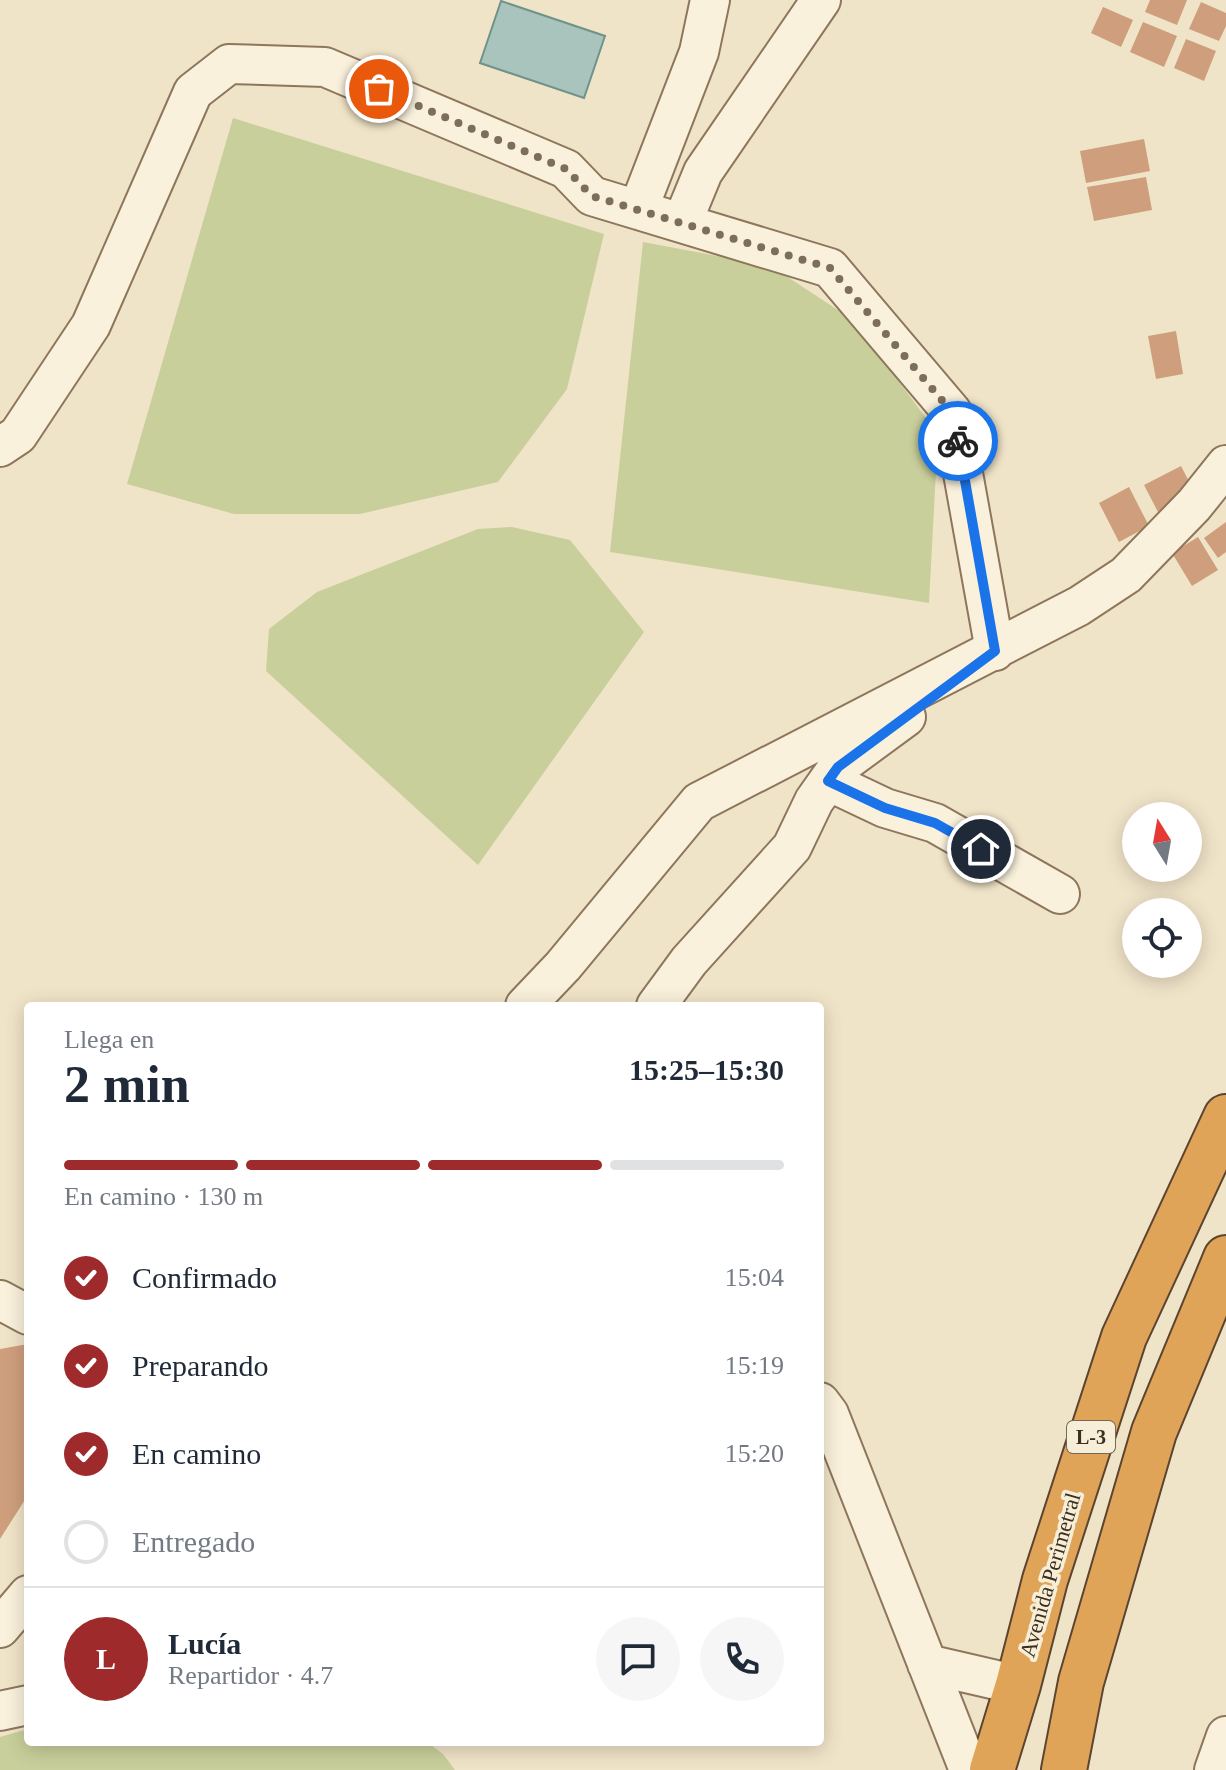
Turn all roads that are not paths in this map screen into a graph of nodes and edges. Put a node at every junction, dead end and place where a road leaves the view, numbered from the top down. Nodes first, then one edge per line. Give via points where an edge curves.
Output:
1 (710, 0) edge
2 (821, 0) edge
3 (638, 210) junction
4 (682, 223) junction
5 (0, 447) edge
6 (1226, 465) edge
7 (995, 651) junction
8 (828, 781) junction
9 (1060, 894) dead end
10 (529, 1002) edge
11 (659, 1002) edge
12 (1226, 1117) edge
13 (1226, 1258) edge
14 (0, 1300) edge
15 (24, 1313) edge
16 (824, 1407) edge
17 (24, 1600) edge
18 (0, 1628) edge
19 (927, 1664) junction
20 (1018, 1685) junction
21 (24, 1706) edge
22 (0, 1711) edge
23 (1226, 1736) edge
24 (942, 1770) edge
25 (969, 1770) edge
26 (992, 1770) edge
27 (1064, 1770) edge
28 (1214, 1770) edge

1 - 3 street via 699,52
2 - 4 street via 703,172
3 - 4 street
3 - 5 street via 592,196 566,169 325,67 229,64 193,92 91,325 18,435
4 - 7 street via 830,268 952,412
6 - 7 street via 1126,575
7 - 8 street via 838,767
7 - 10 street via 699,802
8 - 9 street via 885,808 935,823
8 - 11 street via 792,847
12 - 20 highway, Avenida Perimetral / L-3 via 1124,1337 1045,1580
13 - 27 highway, L-3 via 1154,1432 1081,1682
14 - 15 street
16 - 19 street
17 - 18 street
19 - 20 street
19 - 24 street
19 - 25 street
20 - 26 highway, Avenida Perimetral / L-3
21 - 22 street
23 - 28 street

